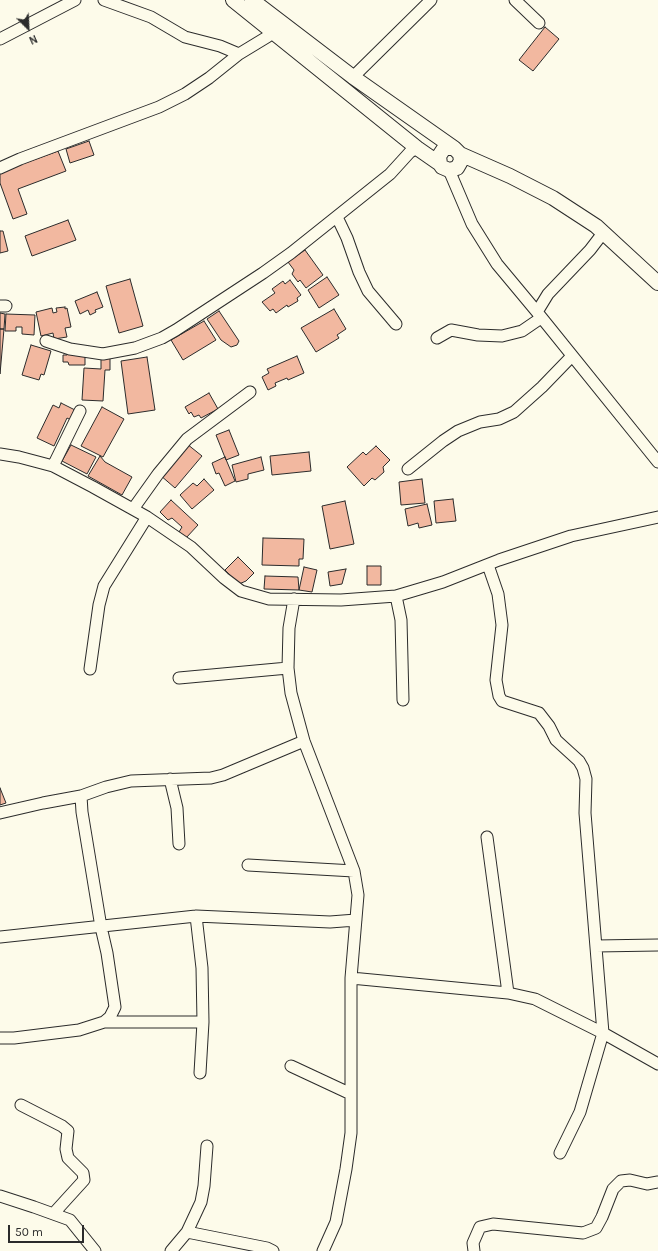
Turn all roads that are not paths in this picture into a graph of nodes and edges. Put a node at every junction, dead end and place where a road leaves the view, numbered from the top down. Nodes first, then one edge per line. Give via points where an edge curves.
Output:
1 (75, 0) edge
2 (104, 0) edge
3 (233, 0) edge
4 (252, 0) edge
5 (431, 0) edge
6 (515, 0) edge
7 (539, 23) dead end
8 (274, 32) junction
9 (0, 39) edge
10 (238, 54) junction
11 (353, 77) junction
12 (417, 148) junction
13 (457, 151) junction
14 (445, 167) junction
15 (0, 168) edge
16 (337, 217) junction
17 (603, 233) junction
18 (658, 283) edge
19 (539, 315) junction
20 (396, 324) dead end
21 (438, 338) dead end
22 (46, 341) dead end
23 (572, 356) junction
24 (250, 392) dead end
25 (80, 411) dead end
26 (0, 454) edge
27 (658, 462) edge
28 (53, 466) junction
29 (408, 469) dead end
30 (132, 510) junction
31 (147, 517) junction
32 (658, 517) edge
33 (488, 565) junction
34 (396, 596) junction
35 (294, 599) junction
36 (288, 668) junction
37 (90, 669) dead end
38 (179, 678) dead end
39 (403, 700) dead end
40 (304, 741) junction
41 (170, 780) junction
42 (81, 796) junction
43 (0, 814) edge
44 (487, 837) dead end
45 (179, 844) dead end
46 (248, 865) dead end
47 (354, 871) junction
48 (196, 916) junction
49 (356, 920) junction
50 (101, 927) junction
51 (0, 937) edge
52 (658, 945) edge
53 (596, 946) junction
54 (351, 978) junction
55 (508, 993) junction
56 (104, 1022) junction
57 (203, 1022) junction
58 (603, 1033) junction
59 (0, 1038) edge
60 (658, 1064) edge
61 (291, 1066) dead end
62 (200, 1073) dead end
63 (351, 1094) junction
64 (21, 1105) dead end
65 (207, 1146) dead end
66 (560, 1153) dead end
67 (658, 1182) edge
68 (0, 1196) edge
69 (54, 1213) junction
70 (187, 1232) junction
71 (95, 1251) edge
72 (171, 1251) edge
73 (273, 1251) edge
74 (323, 1251) edge
75 (474, 1251) edge

1 - 9 street
2 - 10 street via 151,18 185,37 220,46
3 - 8 main road
4 - 11 main road
5 - 11 street
6 - 7 street
8 - 10 street
8 - 12 main road
10 - 15 street via 209,78 159,107
11 - 13 main road
12 - 14 main road
12 - 16 street via 390,174
13 - 14 main road via 460,165 457,168
13 - 14 main road via 446,148 443,150 439,156
13 - 17 main road via 553,198
14 - 19 street via 488,251
16 - 20 street via 368,291
16 - 22 street via 263,273 162,338 135,348 103,354 70,349
17 - 18 main road
17 - 19 street via 548,294
19 - 21 street via 522,331 502,336 451,330
19 - 23 street
23 - 27 street
23 - 29 street via 514,412 458,431
24 - 30 street via 187,439
25 - 28 street
26 - 28 street
28 - 30 street
30 - 31 street
31 - 35 street via 191,547 242,591 269,599
31 - 37 street via 104,586
32 - 33 street via 571,536
33 - 34 street
33 - 53 street via 498,594 502,625 496,680 499,696 502,701 539,713 556,740 583,768 586,779 586,813
34 - 35 street via 340,600
34 - 39 street via 401,620
35 - 36 street via 289,628
36 - 38 street
36 - 40 street via 291,693
40 - 41 street via 223,775
40 - 47 street
41 - 42 street via 131,781
41 - 45 street via 177,808
42 - 43 street
42 - 50 street
44 - 55 street
46 - 47 street
47 - 49 street via 358,895
48 - 49 street via 330,922
48 - 50 street
48 - 57 street via 202,968
49 - 54 street
50 - 51 street
50 - 56 street via 115,1007
52 - 53 street
53 - 58 street
54 - 55 street
54 - 63 street
55 - 58 street via 535,999
56 - 57 street
56 - 59 street via 79,1030
57 - 62 street
58 - 60 street
58 - 66 street via 580,1112
61 - 63 street
63 - 74 street via 351,1133 346,1169 336,1222
64 - 69 street via 68,1131 68,1158 83,1173 84,1180
65 - 70 street via 201,1202
67 - 75 street via 647,1184 630,1180 621,1181 613,1189 596,1228 583,1233 493,1224 480,1227 473,1243
68 - 69 street
69 - 71 street via 70,1220
70 - 72 street
70 - 73 street

